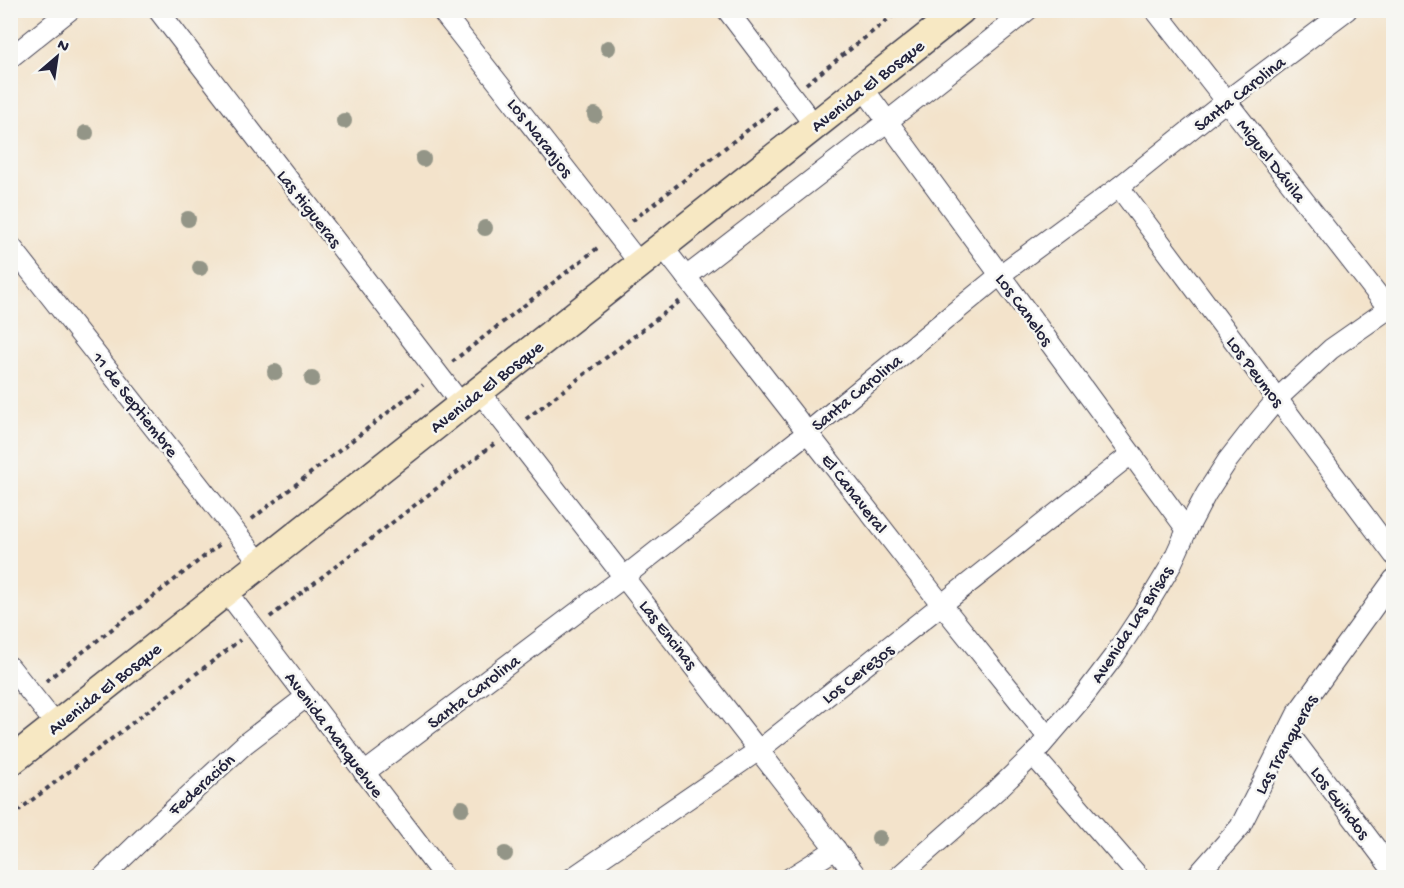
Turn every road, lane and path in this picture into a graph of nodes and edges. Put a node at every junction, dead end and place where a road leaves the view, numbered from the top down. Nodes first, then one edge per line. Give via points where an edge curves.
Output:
1 (70, 10) edge
2 (158, 10) edge
3 (441, 10) edge
4 (727, 10) edge
5 (961, 10) edge
6 (1028, 10) edge
7 (1155, 10) edge
8 (1347, 10) edge
9 (10, 58) edge
10 (863, 88) junction
11 (1226, 101) junction
12 (888, 121) junction
13 (815, 126) junction
14 (1119, 187) junction
15 (10, 245) edge
16 (651, 255) junction
17 (1000, 275) junction
18 (690, 283) junction
19 (1391, 307) edge
20 (471, 398) junction
21 (1277, 399) junction
22 (511, 431) junction
23 (808, 432) junction
24 (1131, 454) junction
25 (1187, 530) junction
26 (1394, 555) edge
27 (261, 564) junction
28 (624, 577) junction
29 (1394, 579) edge
30 (226, 591) junction
31 (942, 605) junction
32 (255, 629) junction
33 (10, 667) edge
34 (306, 697) junction
35 (57, 726) junction
36 (1288, 732) junction
37 (1048, 737) junction
38 (759, 750) junction
39 (1033, 755) junction
40 (10, 762) edge
41 (364, 773) junction
42 (10, 817) edge
43 (836, 849) junction
44 (1394, 872) edge
45 (434, 874) edge
46 (102, 878) edge
47 (572, 878) edge
48 (790, 878) edge
49 (858, 878) edge
50 (897, 878) edge
51 (1140, 878) edge
52 (1196, 878) edge

1 - 9 street
2 - 20 street, Las Higueras
3 - 16 street, Los Naranjos
4 - 13 street
5 - 10 main road, Avenida El Bosque
6 - 12 street
7 - 11 street, Miguel Dávila
8 - 11 street, Santa Carolina
10 - 12 street, Los Canelos
10 - 13 main road, Avenida El Bosque
11 - 14 street, Santa Carolina
11 - 19 street, Miguel Dávila
12 - 17 street, Los Canelos
12 - 18 street
13 - 16 main road, Avenida El Bosque
14 - 17 street, Santa Carolina
14 - 21 street, Los Peumos
15 - 27 street, 11 de Septiembre
16 - 18 street, El Canaveral
16 - 20 main road, Avenida El Bosque
17 - 23 street, Santa Carolina
17 - 24 street, Los Canelos
18 - 22 path
18 - 23 street, El Canaveral
19 - 21 street, Avenida Las Brisas via 1331,349
20 - 22 street, Las Encinas
20 - 27 main road, Avenida El Bosque
21 - 25 street, Avenida Las Brisas via 1228,460
21 - 26 street, Los Peumos
22 - 28 street, Las Encinas
22 - 32 path
23 - 28 street, Santa Carolina
23 - 31 street, El Canaveral
24 - 25 street, Los Canelos
24 - 31 street, Los Cerezos
25 - 37 street, Avenida Las Brisas via 1170,567 1114,656
27 - 30 main road, Avenida El Bosque
28 - 38 street, Las Encinas
28 - 41 street, Santa Carolina
29 - 36 street, Las Tranqueras via 1298,712
30 - 32 street, Avenida Manquehue
30 - 35 main road, Avenida El Bosque
31 - 37 street, El Canaveral
31 - 38 street, Los Cerezos
32 - 34 street, Avenida Manquehue
32 - 42 path
33 - 35 street
34 - 41 street, Avenida Manquehue
34 - 46 street, Federación via 246,743
35 - 40 main road, Avenida El Bosque
36 - 44 street, Los Guindos
36 - 52 street, Las Tranqueras via 1240,827
37 - 39 street, Avenida Las Brisas
38 - 43 street, Las Encinas
38 - 47 street, Los Cerezos
39 - 50 street, Avenida Las Brisas
39 - 51 street
41 - 45 street, Avenida Manquehue
43 - 48 street
43 - 49 street, Las Encinas

